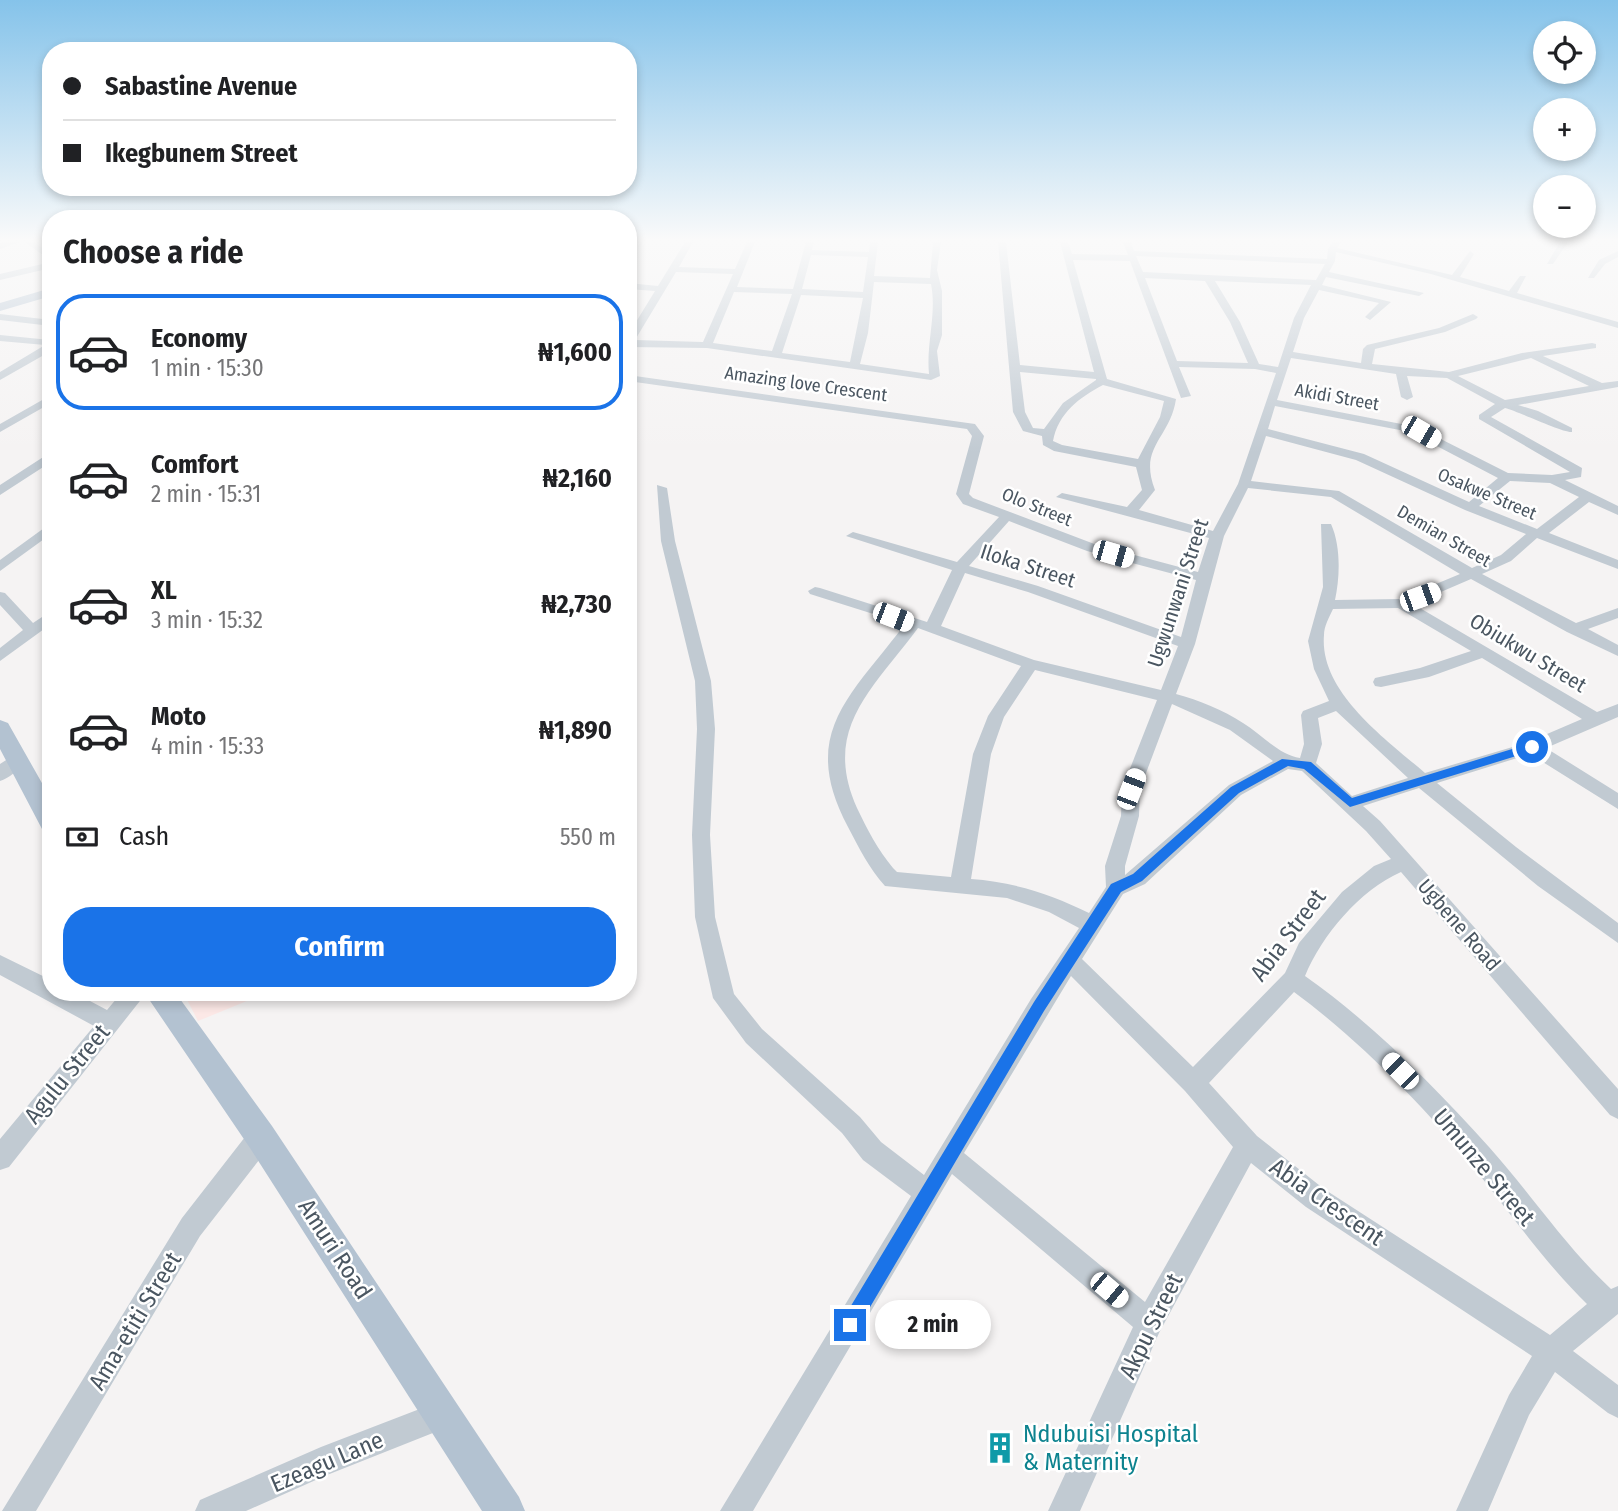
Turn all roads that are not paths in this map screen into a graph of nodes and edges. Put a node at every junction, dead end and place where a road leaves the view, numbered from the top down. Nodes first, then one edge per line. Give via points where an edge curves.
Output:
1 (647, 313) edge
2 (720, 313) edge
3 (790, 313) edge
4 (865, 313) edge
5 (937, 313) edge
6 (1010, 313) edge
7 (1083, 313) edge
8 (1156, 313) edge
9 (1229, 313) edge
10 (1305, 313) edge
11 (1375, 313) edge
12 (1571, 313) edge
13 (0, 317) edge
14 (1370, 317) dead end
15 (1473, 317) dead end
16 (42, 322) edge
17 (1618, 325) edge
18 (637, 330) edge
19 (0, 338) edge
20 (42, 342) edge
21 (637, 344) edge
22 (707, 345) junction
23 (1592, 346) dead end
24 (42, 351) edge
25 (1286, 354) junction
26 (1532, 355) junction
27 (775, 356) junction
28 (1176, 364) junction
29 (1255, 366) junction
30 (1366, 367) junction
31 (854, 368) junction
32 (1016, 368) junction
33 (1279, 370) junction
34 (1401, 372) junction
35 (1449, 375) junction
36 (0, 377) edge
37 (1100, 378) junction
38 (637, 379) edge
39 (1615, 388) edge
40 (1185, 396) dead end
41 (1407, 397) dead end
42 (1271, 402) junction
43 (42, 403) edge
44 (1503, 404) junction
45 (0, 429) edge
46 (1568, 430) dead end
47 (1262, 431) junction
48 (976, 432) joint
49 (1048, 433) junction
50 (42, 462) edge
51 (1142, 464) junction
52 (1505, 477) junction
53 (1552, 479) junction
54 (1244, 484) junction
55 (660, 488) dead end
56 (0, 491) edge
57 (1588, 496) junction
58 (1062, 497) dead end
59 (1470, 507) junction
60 (1618, 511) edge
61 (1130, 512) junction
62 (1007, 516) junction
63 (1326, 527) dead end
64 (1535, 533) junction
65 (42, 534) edge
66 (853, 536) dead end
67 (1217, 536) junction
68 (1618, 565) edge
69 (961, 566) junction
70 (0, 567) edge
71 (1471, 573) junction
72 (1205, 578) junction
73 (815, 591) dead end
74 (0, 596) edge
75 (1401, 603) junction
76 (1327, 605) junction
77 (1618, 613) edge
78 (42, 624) edge
79 (913, 624) junction
80 (932, 628) junction
81 (1572, 629) junction
82 (34, 631) junction
83 (1187, 644) junction
84 (1618, 651) edge
85 (1485, 652) junction
86 (0, 656) edge
87 (1031, 664) junction
88 (1381, 682) dead end
89 (1169, 697) junction
90 (1339, 704) junction
91 (1618, 710) edge
92 (1596, 719) junction
93 (0, 728) edge
94 (1532, 747) junction
95 (1286, 762) junction
96 (1307, 765) junction
97 (8, 766) edge
98 (1425, 781) junction
99 (1618, 802) edge
100 (1350, 803) junction
101 (42, 810) edge
102 (1404, 862) junction
103 (960, 885) junction
104 (1116, 888) junction
105 (1093, 925) junction
106 (1618, 934) edge
107 (1069, 960) junction
108 (0, 964) edge
109 (1293, 979) junction
110 (42, 987) edge
111 (69, 1001) edge
112 (127, 1001) edge
113 (164, 1001) edge
114 (108, 1022) junction
115 (1193, 1083) junction
116 (1618, 1107) edge
117 (261, 1137) junction
118 (1248, 1145) junction
119 (0, 1157) edge
120 (950, 1157) junction
121 (928, 1190) junction
122 (1613, 1302) edge
123 (1149, 1323) junction
124 (1550, 1352) junction
125 (1618, 1403) edge
126 (443, 1415) junction
127 (18, 1511) edge
128 (211, 1511) edge
129 (505, 1511) edge
130 (736, 1511) edge
131 (1064, 1511) edge
132 (1472, 1511) edge

1 - 18 street
2 - 22 street
3 - 27 street
4 - 31 street
5 - 31 street via 932,351 935,376
6 - 32 street
7 - 37 street
8 - 28 street
9 - 29 street
10 - 25 street, Ugwunwani Street
11 - 14 street
12 - 17 street
13 - 16 street
15 - 30 street via 1442,330 1371,347
19 - 20 street
21 - 22 street
22 - 27 street
23 - 26 street
24 - 36 street
25 - 30 street
25 - 33 street, Ugwunwani Street
26 - 35 street
26 - 39 street via 1589,382
27 - 31 street
28 - 29 street
28 - 40 street
29 - 33 street
30 - 34 street
32 - 37 street
32 - 49 street via 1024,423 1029,431
33 - 42 street, Ugwunwani Street
34 - 35 street
34 - 41 street
35 - 44 street
37 - 49 street via 1068,404
37 - 51 street via 1170,399 1167,416
38 - 48 street, Amazing love Crescent via 938,419 971,426
39 - 44 street
42 - 47 street, Ugwunwani Street
42 - 52 street, Akidi Street via 1413,429
43 - 45 street
44 - 46 street
44 - 53 street via 1483,419 1578,471
47 - 54 street, Ugwunwani Street
47 - 59 street, Osakwe Street via 1360,457
48 - 62 street, Olo Street via 963,497
49 - 51 street via 1047,442 1056,453
50 - 56 street
51 - 61 street via 1149,490
52 - 53 street, Akidi Street
52 - 59 street
53 - 57 street
54 - 67 street, Ugwunwani Street
54 - 71 street, Demian Street via 1334,494
55 - 121 street via 668,541 703,681 705,917 724,998 754,1036 851,1125 872,1151
57 - 60 street
57 - 64 street
58 - 61 street
59 - 64 street, Osakwe Street
61 - 67 street
62 - 69 street
62 - 72 street, Olo Street via 1092,548
63 - 76 street via 1331,552
64 - 68 street, Osakwe Street
64 - 71 street via 1506,558
65 - 70 street
66 - 69 street, Iloka Street
67 - 72 street, Ugwunwani Street
69 - 80 street
69 - 83 street, Iloka Street
71 - 75 street via 1438,591
71 - 81 street, Demian Street
72 - 83 street, Ugwunwani Street
73 - 79 street
74 - 82 street
75 - 76 street
75 - 85 street, Obiukwu Street
76 - 90 street via 1316,634 1317,646 1323,672
77 - 81 street
78 - 82 street
79 - 80 street
79 - 103 street via 848,706 833,748 837,782 873,857 892,880
80 - 87 street
81 - 84 street, Demian Street
82 - 86 street
83 - 89 street, Ugwunwani Street
85 - 88 street
85 - 92 street, Obiukwu Street
87 - 89 street
87 - 103 street via 996,716 982,754
89 - 95 street via 1236,726
89 - 104 street, Ugwunwani Street via 1131,789 1130,817 1115,866
90 - 96 street via 1309,715 1313,744
90 - 98 street
91 - 92 street
92 - 94 street
93 - 97 main road
94 - 98 street
94 - 99 street
95 - 96 street
95 - 104 street via 1235,790 1138,877
96 - 100 street, Ugbene Road
97 - 101 main road
98 - 100 street
98 - 106 street
100 - 102 street, Ugbene Road
102 - 109 street, Abia Street via 1381,872 1349,898 1306,949
102 - 116 street, Ugbene Road
103 - 105 street via 1028,896
104 - 105 street
105 - 107 street
107 - 115 street, Abia Crescent
107 - 120 street
108 - 110 street
109 - 115 street, Abia Street
109 - 122 street, Umunze Street via 1334,1008 1400,1071 1480,1157 1567,1266
111 - 114 street
112 - 114 street, Agulu Street
113 - 117 main road, Amuri Road
114 - 119 street, Agulu Street
115 - 118 street, Abia Crescent
117 - 126 main road, Amuri Road
117 - 127 street, Ama-etiti Street via 191,1227
118 - 123 street, Akpu Street
118 - 124 street, Abia Crescent via 1315,1198
120 - 121 street
120 - 123 street
121 - 130 street
122 - 124 street
123 - 131 street, Akpu Street
124 - 125 street, Abia Crescent
124 - 132 street via 1519,1405
126 - 128 street, Ezeagu Lane
126 - 129 main road, Amuri Road

